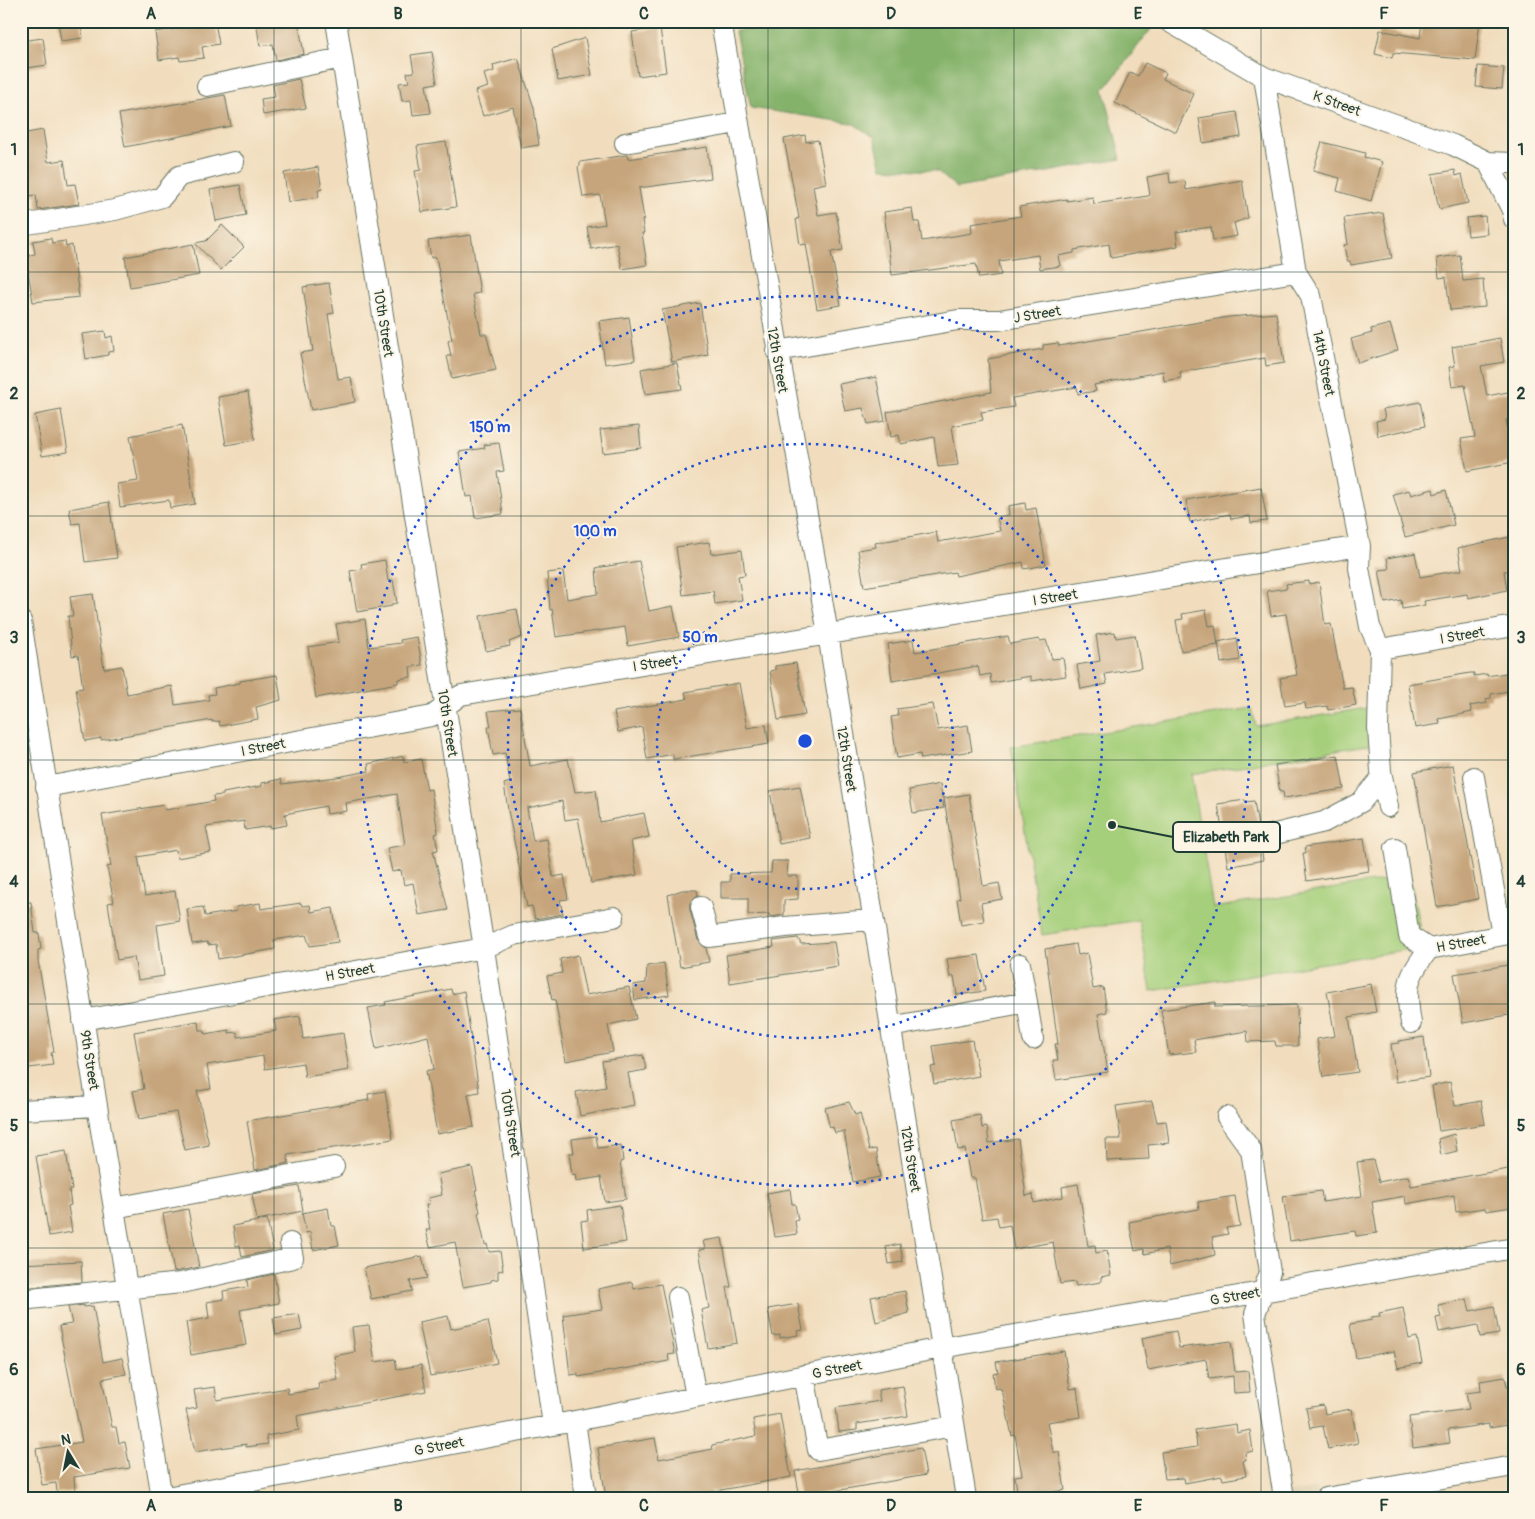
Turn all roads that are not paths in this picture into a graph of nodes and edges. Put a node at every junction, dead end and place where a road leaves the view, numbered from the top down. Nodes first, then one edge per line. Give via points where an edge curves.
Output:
1 (336, 21) edge
2 (720, 21) edge
3 (1168, 21) edge
4 (342, 58) junction
5 (1264, 77) junction
6 (207, 86) dead end
7 (737, 123) junction
8 (625, 142) dead end
9 (234, 162) dead end
10 (1488, 162) junction
11 (1514, 162) edge
12 (1514, 219) edge
13 (21, 225) edge
14 (1296, 272) junction
15 (777, 351) junction
16 (1360, 546) junction
17 (21, 621) edge
18 (1514, 626) edge
19 (828, 634) junction
20 (1380, 650) junction
21 (28, 704) edge
22 (446, 707) junction
23 (1382, 777) junction
24 (1474, 777) dead end
25 (46, 787) junction
26 (1388, 806) dead end
27 (1270, 834) dead end
28 (1395, 848) dead end
29 (701, 907) dead end
30 (614, 917) dead end
31 (872, 920) junction
32 (1508, 934) edge
33 (484, 948) junction
34 (1429, 949) junction
35 (1020, 964) dead end
36 (1027, 1002) junction
37 (83, 1020) junction
38 (1411, 1023) dead end
39 (890, 1027) junction
40 (1033, 1039) dead end
41 (97, 1106) junction
42 (21, 1110) edge
43 (1227, 1118) dead end
44 (334, 1167) dead end
45 (114, 1208) junction
46 (290, 1243) dead end
47 (1514, 1248) edge
48 (128, 1288) junction
49 (1263, 1292) junction
50 (678, 1297) dead end
51 (21, 1300) edge
52 (940, 1348) junction
53 (804, 1375) junction
54 (696, 1397) junction
55 (575, 1421) junction
56 (553, 1425) junction
57 (954, 1426) junction
58 (1514, 1466) edge
59 (162, 1498) edge
60 (586, 1498) edge
61 (966, 1498) edge
62 (1284, 1498) edge
63 (1325, 1498) edge

1 - 4 street, 10th Street
2 - 7 street, 12th Street
3 - 5 street, K Street
4 - 6 street
4 - 22 street, 10th Street
5 - 10 street, K Street via 1453,145
5 - 14 street, 14th Street
7 - 8 street
7 - 15 street, 12th Street
9 - 13 street via 179,176 162,197 115,210
10 - 11 street, K Street
10 - 12 street
14 - 15 street, J Street via 999,320 958,320
14 - 16 street, 14th Street via 1311,296
15 - 19 street, 12th Street
16 - 19 street, I Street
16 - 20 street, 14th Street via 1359,568 1370,628
17 - 21 street, 9th Street
18 - 20 street, I Street
19 - 22 street, I Street via 461,695
19 - 31 street, 12th Street
20 - 23 street via 1378,728
21 - 25 street, 9th Street
22 - 25 street, I Street via 432,716
22 - 33 street, 10th Street
23 - 26 street
23 - 27 street via 1361,802 1324,822
24 - 32 street
25 - 37 street, 9th Street
28 - 34 street via 1409,936
29 - 31 street via 709,937 785,926
30 - 33 street, H Street via 514,935
31 - 39 street, 12th Street
32 - 34 street, H Street
33 - 37 street, H Street
33 - 56 street, 10th Street
34 - 38 street, H Street via 1413,969 1406,993
35 - 36 street
36 - 39 street
36 - 40 street
37 - 41 street, 9th Street
39 - 52 street, 12th Street
41 - 42 street
41 - 45 street, 9th Street
43 - 49 street via 1251,1150 1270,1272
44 - 45 street
45 - 48 street, 9th Street
46 - 48 street via 293,1258 181,1283
47 - 49 street, G Street
48 - 51 street
48 - 59 street, 9th Street
49 - 52 street, G Street
49 - 62 street via 1254,1314
50 - 54 street
52 - 53 street, G Street
52 - 57 street, 12th Street
53 - 54 street, G Street
53 - 57 street via 818,1450
54 - 55 street, G Street
55 - 56 street, G Street
55 - 60 street
56 - 59 street, G Street
57 - 61 street, 12th Street
58 - 63 street

